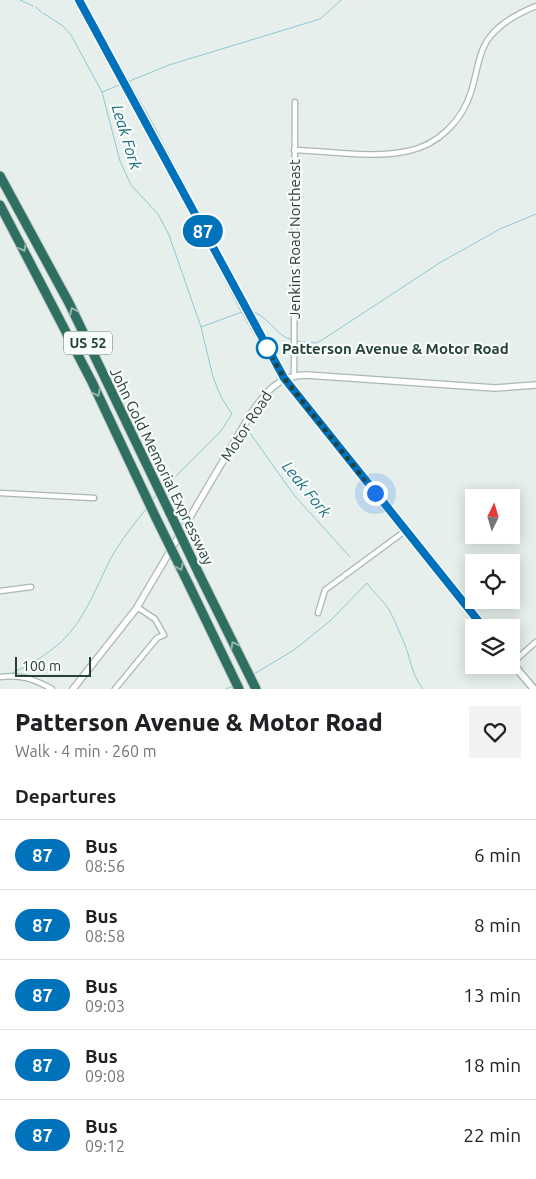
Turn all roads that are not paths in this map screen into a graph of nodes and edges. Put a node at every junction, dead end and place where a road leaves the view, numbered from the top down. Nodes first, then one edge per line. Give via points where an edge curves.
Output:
1 (79, 0) edge
2 (536, 6) edge
3 (295, 102) dead end
4 (294, 150) junction
5 (0, 176) edge
6 (0, 205) edge
7 (294, 376) junction
8 (284, 378) junction
9 (536, 386) edge
10 (0, 493) edge
11 (94, 498) dead end
12 (405, 531) junction
13 (32, 587) dead end
14 (0, 591) edge
15 (137, 607) junction
16 (318, 613) dead end
17 (477, 619) edge
18 (536, 642) edge
19 (520, 655) edge
20 (520, 672) edge
21 (0, 677) edge
22 (52, 689) edge
23 (73, 689) edge
24 (115, 689) edge
25 (239, 689) edge
26 (256, 689) edge
27 (534, 689) edge

1 - 8 main road
2 - 4 street via 508,21 489,38 461,114 450,128 429,143 395,154
3 - 4 street, Jenkins Road Northeast
4 - 7 street, Jenkins Road Northeast
26 -> 5 highway, John Gold Memorial Expressway / US 52, bridge via 69,303
6 -> 25 highway, John Gold Memorial Expressway / US 52, bridge via 87,373
7 - 8 street, Motor Road
7 - 9 street, Motor Road via 495,388
8 - 12 main road
8 - 15 street, Motor Road via 268,391 250,415
10 - 11 street
12 - 16 street via 325,590
12 - 17 main road
13 - 14 street
15 - 23 street, Motor Road
15 - 24 street via 155,619 164,635 157,638
18 - 19 street
20 - 27 main road
21 - 22 street via 19,676 36,680

